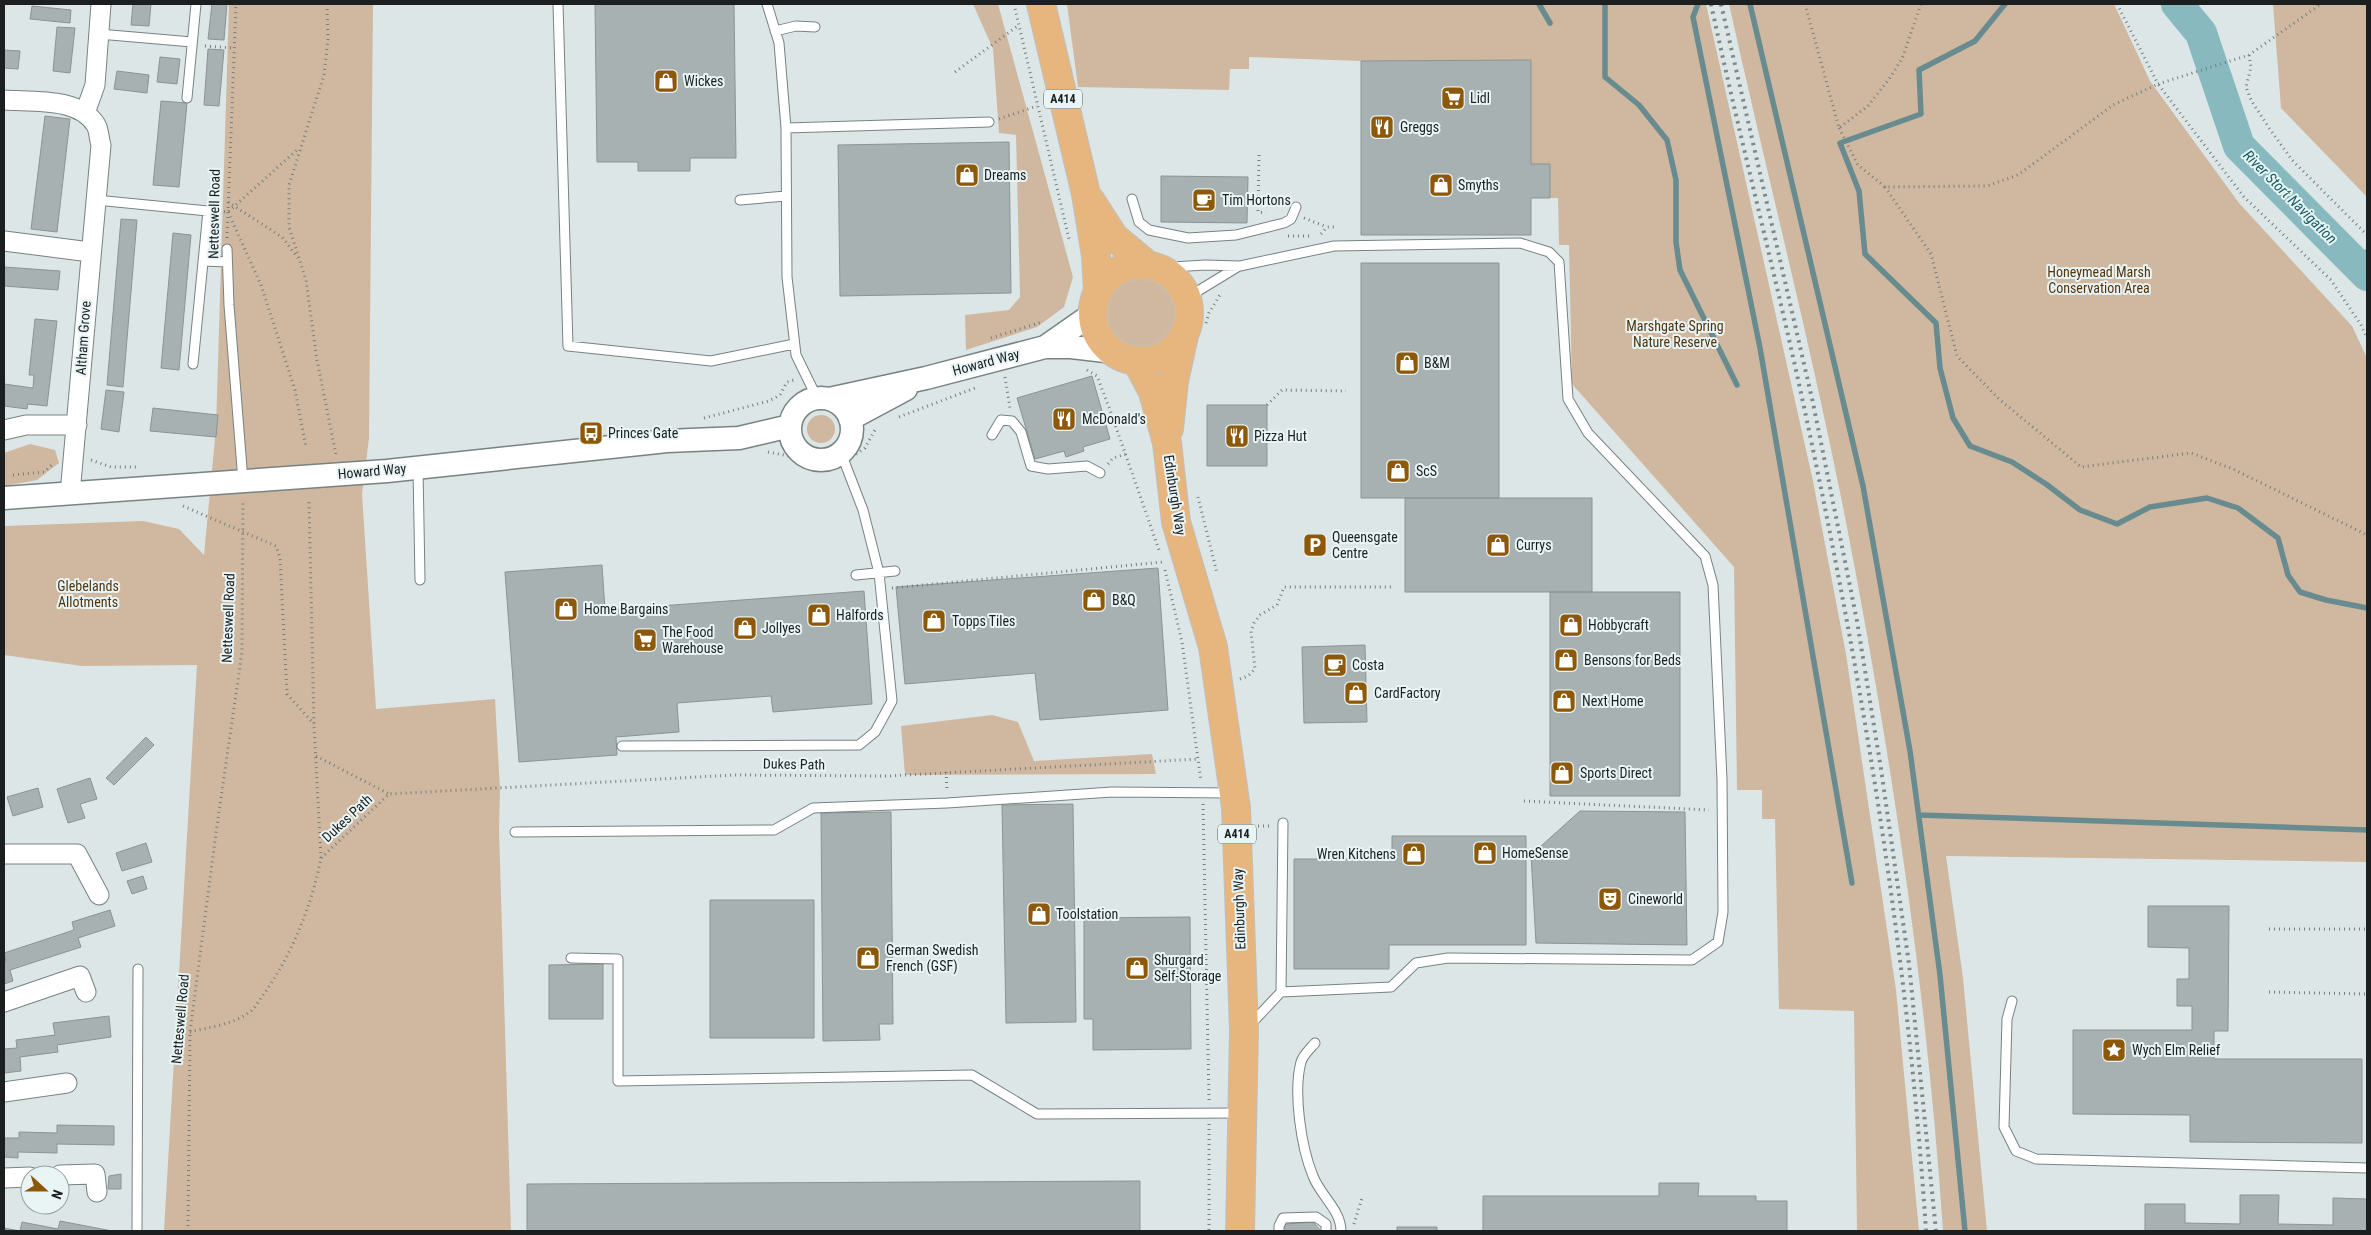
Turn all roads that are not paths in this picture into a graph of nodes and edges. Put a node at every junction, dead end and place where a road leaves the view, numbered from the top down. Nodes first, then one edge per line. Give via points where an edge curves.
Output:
1 (101, 4) edge
2 (196, 4) edge
3 (558, 4) edge
4 (767, 4) edge
5 (1041, 4) edge
6 (815, 27) dead end
7 (775, 31) junction
8 (99, 34) junction
9 (192, 42) junction
10 (187, 98) dead end
11 (4, 100) edge
12 (86, 113) junction
13 (989, 122) road end
14 (786, 128) junction
15 (1086, 194) junction
16 (786, 196) junction
17 (1132, 199) dead end
18 (95, 200) junction
19 (740, 200) dead end
20 (1294, 211) road end
21 (4, 241) edge
22 (227, 248) road end
23 (90, 252) junction
24 (204, 261) junction
25 (227, 262) junction
26 (1240, 266) junction
27 (1153, 267) junction
28 (1096, 297) junction
29 (1193, 323) junction
30 (794, 344) junction
31 (1045, 346) junction
32 (1125, 356) junction
33 (193, 364) dead end
34 (926, 378) junction
35 (823, 399) junction
36 (850, 419) junction
37 (77, 425) junction
38 (790, 426) junction
39 (4, 430) edge
40 (992, 435) dead end
41 (739, 438) junction
42 (1167, 443) junction
43 (796, 449) junction
44 (842, 457) junction
45 (418, 467) junction
46 (1100, 473) road end
47 (243, 481) junction
48 (70, 494) junction
49 (4, 498) edge
50 (895, 571) dead end
51 (879, 573) junction
52 (856, 574) dead end
53 (420, 580) dead end
54 (622, 746) dead end
55 (1233, 793) junction
56 (1283, 823) dead end
57 (515, 832) dead end
58 (4, 854) edge
59 (99, 895) dead end
60 (571, 958) dead end
61 (138, 969) dead end
62 (86, 992) dead end
63 (1282, 992) junction
64 (2012, 1001) dead end
65 (4, 1002) edge
66 (1244, 1031) junction
67 (1315, 1043) dead end
68 (67, 1082) dead end
69 (4, 1092) edge
70 (1242, 1113) junction
71 (2367, 1168) edge
72 (70, 1175) edge
73 (20, 1177) edge
74 (4, 1178) edge
75 (97, 1192) dead end
76 (137, 1231) edge
77 (1240, 1231) edge
78 (1279, 1231) edge
79 (1326, 1231) edge
80 (1341, 1231) edge

1 - 8 street
2 - 9 lane
3 - 30 lane via 568,346 712,361
4 - 7 lane
5 - 15 highway, A414
6 - 7 lane via 796,26
7 - 14 lane via 779,43
8 - 9 lane
8 - 12 street via 95,85
9 - 10 lane
11 - 12 street via 56,104
12 - 18 street, Altham Grove via 97,127 100,145
13 - 14 lane
14 - 16 lane
15 - 27 highway, A414 via 1114,237
15 - 28 highway, A414 via 1096,256
16 - 19 lane
16 - 30 lane via 786,278
17 - 20 lane via 1139,222 1149,230 1188,238 1236,235 1284,223
18 - 23 street, Altham Grove
18 - 24 lane via 208,211
21 - 23 street
22 - 25 lane, Netteswell Road
23 - 37 street, Altham Grove
24 - 25 lane
24 - 33 lane
25 - 47 lane, Netteswell Road
26 - 27 lane
26 - 29 lane via 1198,291
26 - 63 lane via 1334,246 1520,243 1549,252 1559,262 1568,399 1588,433 1704,556 1713,585 1722,810 1723,912 1718,942 1692,960 1448,958 1416,963 1391,988
27 - 28 highway via 1133,266 1116,272
27 - 29 highway via 1179,283
28 - 31 street via 1088,317
28 - 32 highway via 1097,331 1107,346
29 - 32 highway via 1173,349 1160,357
29 - 42 highway, Edinburgh Way / A414 via 1174,381
30 - 35 lane via 806,376
31 - 32 street via 1072,346
31 - 34 street, Howard Way
32 - 42 highway, Edinburgh Way / A414 via 1153,392
34 - 35 street, Howard Way
34 - 36 street, Howard Way
35 - 36 street via 845,410
35 - 38 street via 799,408
36 - 44 street via 851,438
37 - 39 street via 26,425
37 - 48 street, Altham Grove
38 - 41 street, Howard Way
38 - 43 street
40 - 46 lane via 1001,420 1012,421 1021,432 1032,466 1048,469 1086,466
41 - 43 street, Howard Way
41 - 45 street, Howard Way via 667,441
42 - 55 highway, Edinburgh Way / A414 via 1176,522 1213,647
43 - 44 street via 813,460
44 - 51 lane via 863,510
45 - 47 street, Howard Way
45 - 53 lane
47 - 48 street, Howard Way
48 - 49 street, Howard Way
50 - 51 lane
51 - 52 lane
51 - 54 lane via 892,701 875,732 859,745
55 - 57 lane via 1112,792 813,808 774,830
55 - 66 highway, Edinburgh Way / A414
56 - 63 lane
58 - 59 street via 77,854
60 - 70 lane via 618,959 618,1082 972,1075 1037,1114
61 - 76 lane
62 - 65 street via 80,976
63 - 66 lane
64 - 71 lane via 2007,1019 2004,1126 2016,1152 2036,1158
66 - 70 highway, Edinburgh Way / A414
67 - 80 lane via 1302,1060 1296,1095 1313,1177 1333,1207
68 - 69 street
70 - 77 highway, Edinburgh Way / A414
72 - 75 street via 95,1174
73 - 74 street
78 - 79 lane via 1283,1218 1316,1217 1326,1224

